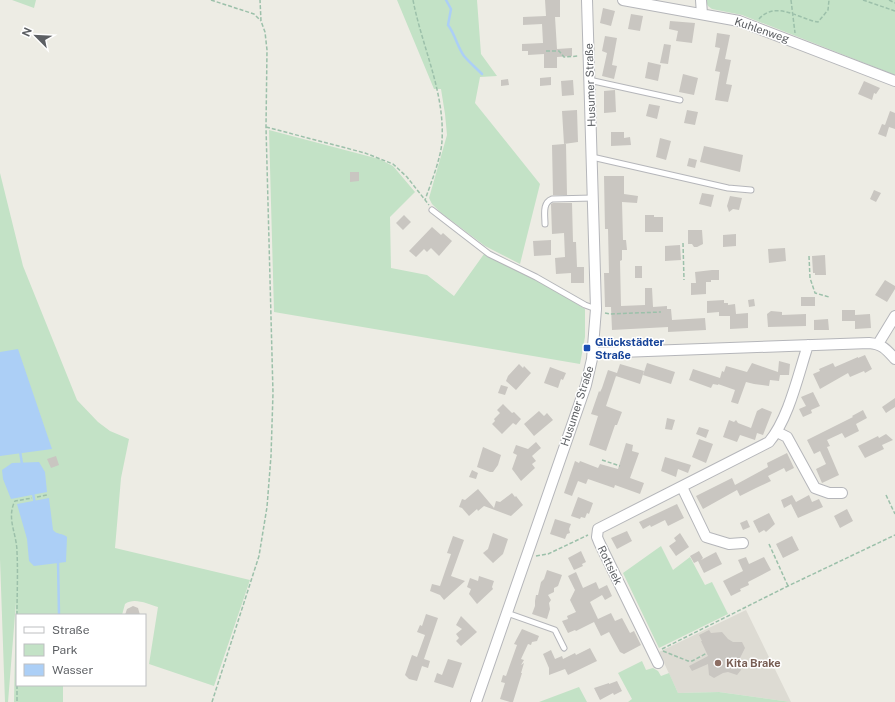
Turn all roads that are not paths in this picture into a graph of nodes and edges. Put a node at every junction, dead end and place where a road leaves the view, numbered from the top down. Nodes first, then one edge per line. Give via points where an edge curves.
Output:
1 (587, 0) edge
2 (623, 0) edge
3 (701, 0) edge
4 (702, 14) junction
5 (589, 80) junction
6 (895, 81) edge
7 (680, 100) dead end
8 (592, 157) junction
9 (751, 190) dead end
10 (593, 198) junction
11 (432, 210) road end
12 (545, 224) dead end
13 (596, 309) junction
14 (895, 316) edge
15 (878, 344) junction
16 (808, 345) junction
17 (593, 353) junction
18 (895, 358) edge
19 (777, 432) junction
20 (682, 487) junction
21 (842, 493) dead end
22 (743, 543) dead end
23 (507, 613) junction
24 (564, 648) dead end
25 (658, 663) dead end
26 (476, 702) edge

1 - 5 street, Husumer Straße
2 - 4 street, Kuhlenweg
3 - 4 street
4 - 6 street, Kuhlenweg via 754,26
5 - 7 lane
5 - 8 street, Husumer Straße
8 - 9 lane via 728,188
8 - 10 street, Husumer Straße
10 - 12 lane via 548,200 545,204
10 - 13 street, Husumer Straße
11 - 13 lane via 489,254
13 - 17 street, Husumer Straße
14 - 15 street
15 - 16 street
15 - 18 street
16 - 17 street
16 - 19 street, Rottsiek
17 - 23 street, Husumer Straße via 586,385
19 - 20 street, Rottsiek via 769,442
19 - 21 street via 787,437 814,488 829,493
20 - 22 street via 706,537 729,544
20 - 25 street, Rottsiek via 602,526 597,532 599,542
23 - 24 lane via 555,630
23 - 26 street, Husumer Straße

